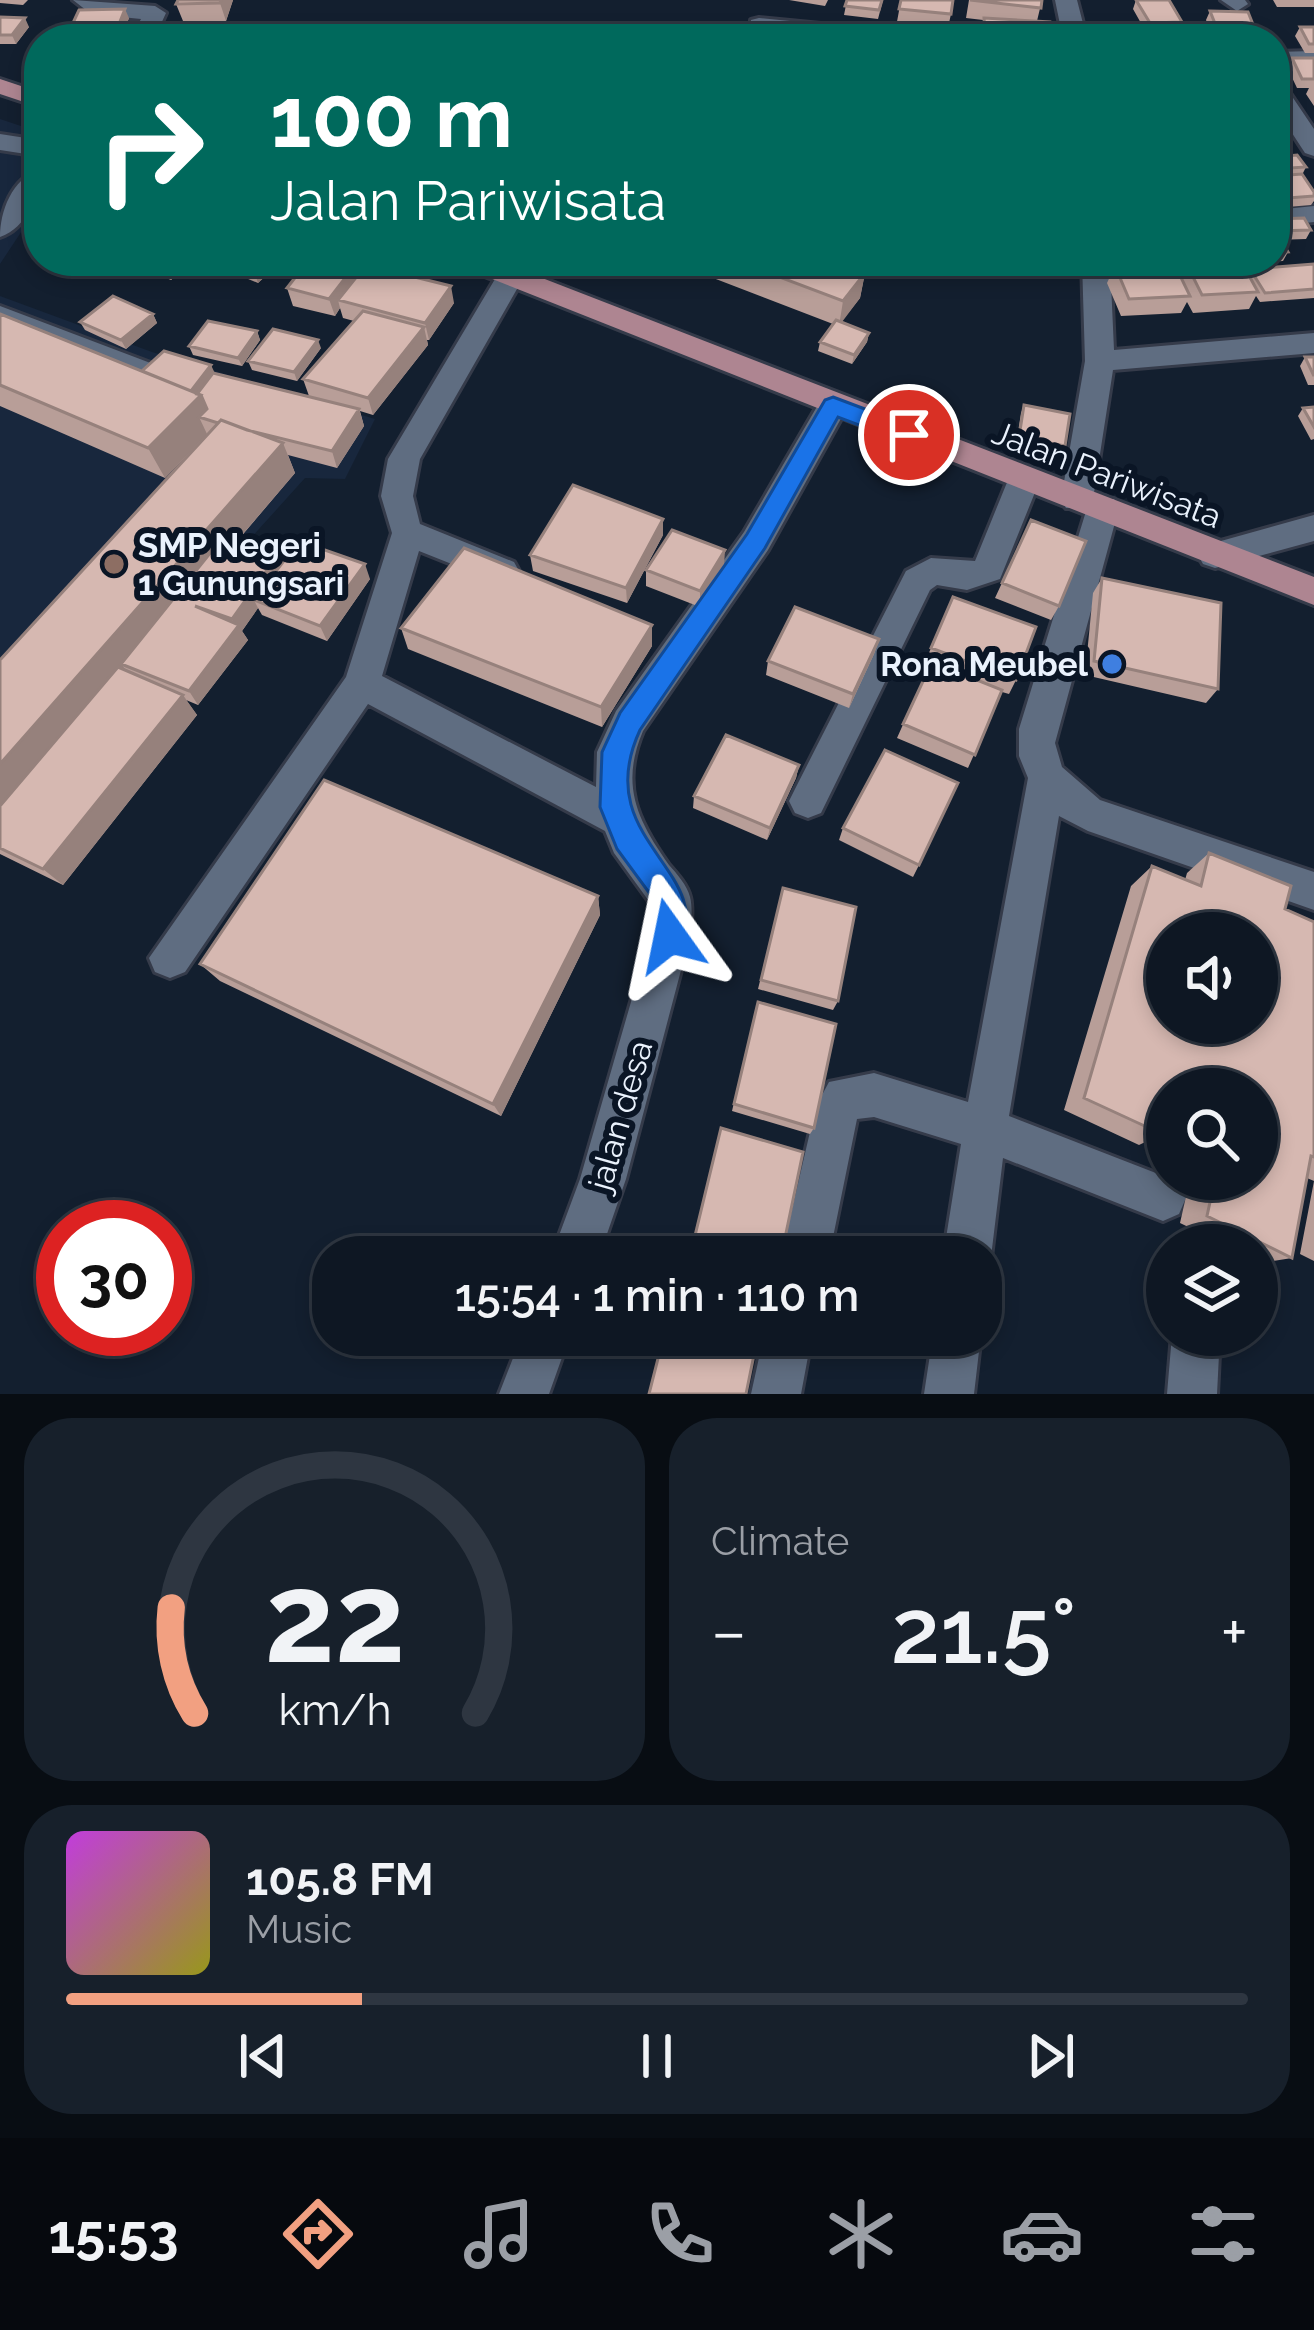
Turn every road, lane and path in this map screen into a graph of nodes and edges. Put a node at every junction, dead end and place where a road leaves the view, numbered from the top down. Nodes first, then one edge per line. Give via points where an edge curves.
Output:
1 (84, 0) edge
2 (150, 24) edge
3 (1290, 111) edge
4 (1314, 148) edge
5 (24, 197) edge
6 (0, 228) edge
7 (510, 276) edge
8 (513, 276) edge
9 (1097, 276) edge
10 (0, 316) edge
11 (1314, 344) edge
12 (1100, 361) junction
13 (151, 374) edge
14 (833, 406) junction
15 (1024, 480) junction
16 (1090, 504) junction
17 (1314, 528) edge
18 (407, 532) junction
19 (1215, 555) junction
20 (533, 582) edge
21 (1314, 591) edge
22 (362, 682) junction
23 (1047, 778) junction
24 (808, 802) dead end
25 (618, 818) junction
26 (1314, 891) edge
27 (170, 958) dead end
28 (985, 1129) junction
29 (1146, 1191) edge
30 (582, 1236) edge
31 (810, 1236) edge
32 (971, 1236) edge
33 (538, 1356) edge
34 (784, 1356) edge
35 (955, 1356) edge
36 (1195, 1356) edge
37 (524, 1394) edge
38 (776, 1394) edge
39 (950, 1394) edge
40 (1192, 1394) edge

1 - 2 street via 99,9 155,13
3 - 4 street
5 - 6 street
7 - 18 street via 404,459 394,487
8 - 14 main road, Jalan Pariwisata
9 - 12 street
10 - 13 street
11 - 12 street
12 - 16 street
14 - 15 main road, Jalan Pariwisata
14 - 25 street, jalan desa via 756,541 629,722 613,774
15 - 16 main road, Jalan Pariwisata
15 - 24 street via 984,573 931,571 918,581
16 - 19 main road, Jalan Pariwisata
16 - 23 street via 1037,729
17 - 19 street
18 - 20 street
18 - 22 street
19 - 21 main road, Jalan Pariwisata
22 - 25 street
22 - 27 street
23 - 26 street via 1101,820
23 - 28 street
25 - 30 street, jalan desa via 671,898 670,936
28 - 29 street
28 - 31 street via 874,1095 845,1098
28 - 32 street
33 - 37 street
34 - 38 street
35 - 39 street
36 - 40 street

